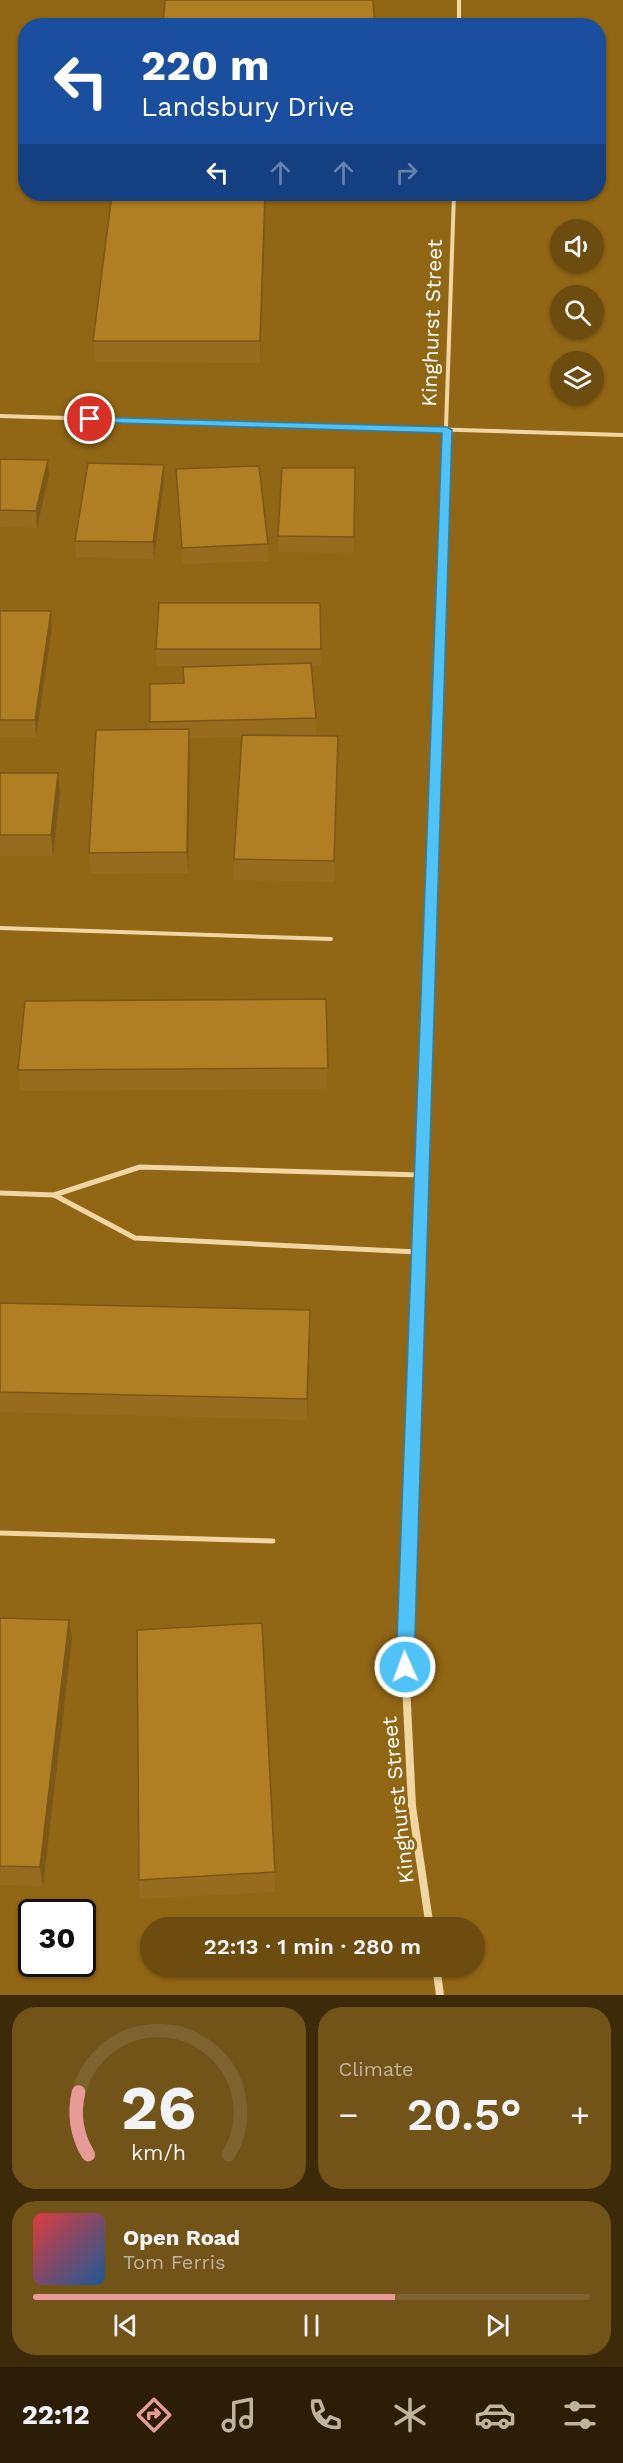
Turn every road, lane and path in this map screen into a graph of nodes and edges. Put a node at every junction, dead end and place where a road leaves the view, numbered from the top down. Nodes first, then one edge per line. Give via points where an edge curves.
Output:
1 (459, 0) edge
2 (459, 18) edge
3 (454, 201) edge
4 (0, 416) edge
5 (447, 430) junction
6 (623, 435) edge
7 (0, 928) edge
8 (331, 939) dead end
9 (421, 1175) junction
10 (0, 1193) edge
11 (54, 1195) junction
12 (417, 1252) junction
13 (0, 1533) edge
14 (273, 1540) dead end
15 (428, 1917) edge
16 (438, 1977) edge
17 (440, 1995) edge

1 - 2 street
3 - 5 street, Kinghurst Street
4 - 5 street
5 - 6 street
5 - 9 street, Kinghurst Street
7 - 8 lane
9 - 11 lane via 140,1167
9 - 12 street, Kinghurst Street
10 - 11 lane
11 - 12 lane via 135,1238
12 - 15 street, Kinghurst Street via 404,1644 412,1806
13 - 14 lane
16 - 17 street

